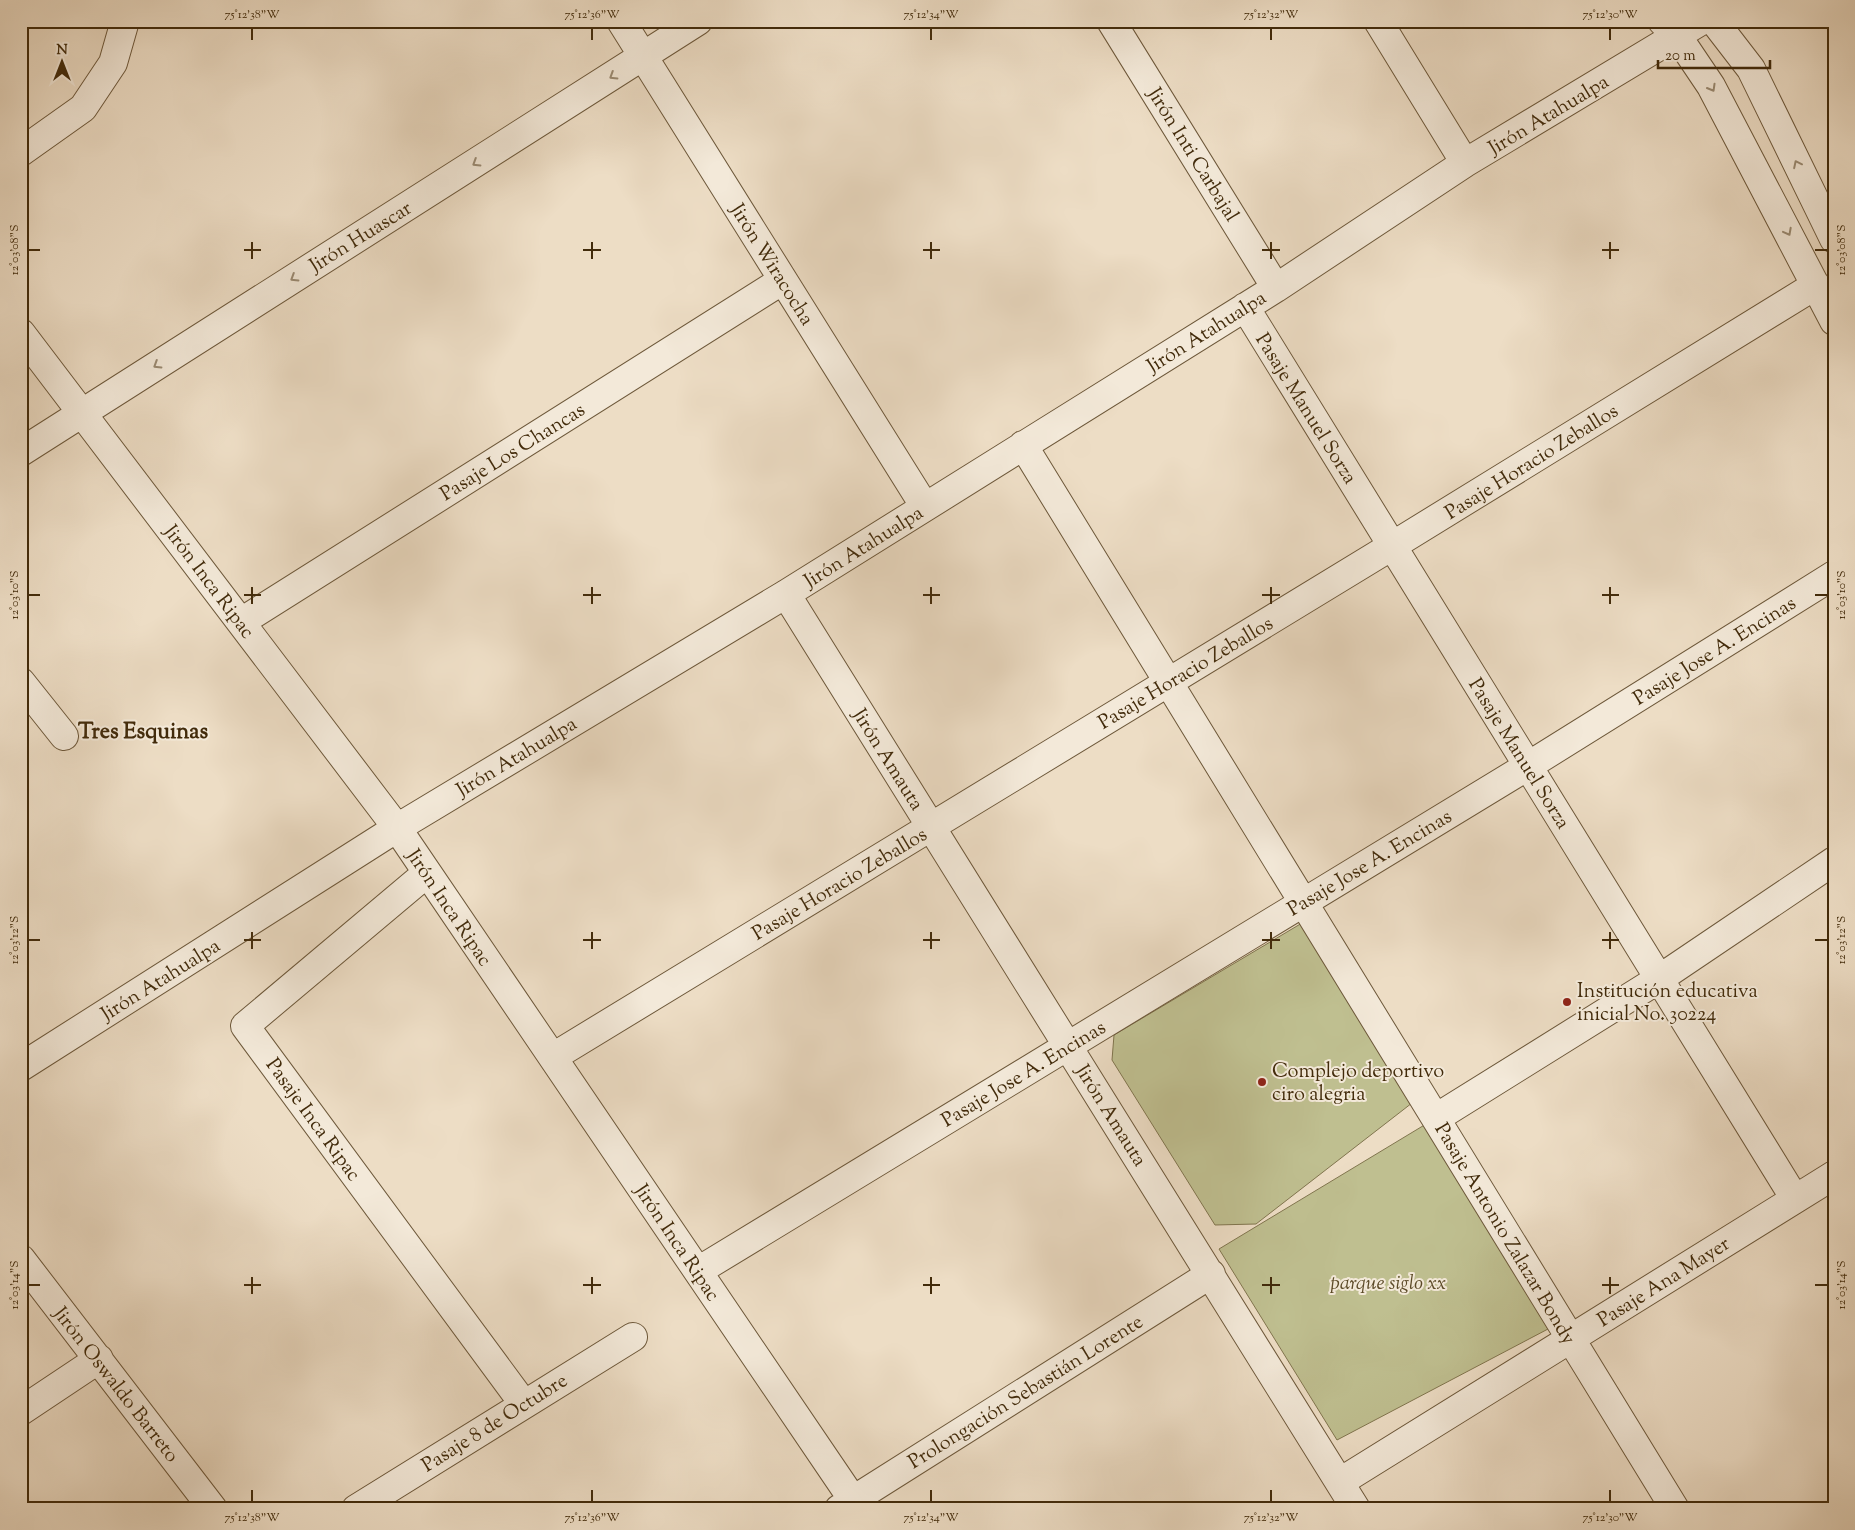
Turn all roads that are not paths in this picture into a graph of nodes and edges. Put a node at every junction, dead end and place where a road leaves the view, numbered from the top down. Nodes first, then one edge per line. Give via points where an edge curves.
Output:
1 (125, 21) edge
2 (620, 21) edge
3 (698, 21) edge
4 (1111, 21) edge
5 (1378, 21) edge
6 (1701, 21) edge
7 (1714, 21) edge
8 (1670, 29) edge
9 (642, 56) junction
10 (21, 152) edge
11 (1465, 163) junction
12 (1834, 239) edge
13 (782, 280) junction
14 (1816, 285) junction
15 (1276, 288) junction
16 (1244, 307) junction
17 (1834, 321) edge
18 (21, 333) edge
19 (82, 413) junction
20 (1023, 445) junction
21 (21, 452) edge
22 (925, 507) junction
23 (1392, 546) junction
24 (1834, 575) edge
25 (786, 594) junction
26 (241, 622) junction
27 (21, 682) edge
28 (1169, 682) junction
29 (64, 736) dead end
30 (1528, 766) junction
31 (932, 826) junction
32 (397, 828) junction
33 (1834, 861) edge
34 (427, 873) junction
35 (1303, 902) junction
36 (1659, 979) junction
37 (1068, 1046) junction
38 (553, 1057) junction
39 (21, 1067) edge
40 (1436, 1118) junction
41 (1834, 1175) edge
42 (1795, 1199) junction
43 (21, 1259) edge
44 (698, 1271) junction
45 (1211, 1274) junction
46 (633, 1337) dead end
47 (1570, 1338) junction
48 (99, 1359) junction
49 (523, 1403) junction
50 (21, 1411) edge
51 (1349, 1501) edge
52 (846, 1504) edge
53 (214, 1509) edge
54 (356, 1509) edge
55 (1675, 1509) edge

1 - 10 street via 113,63 83,108
2 - 9 street, Jirón Wiracocha
3 - 9 street, Jirón Huascar
4 - 15 street, Jirón Inti Carbajal
5 - 11 street
6 - 8 street, Jirón Atahualpa
12 -> 7 street via 1751,69
8 - 11 street, Jirón Atahualpa
8 -> 14 street via 1711,86
9 - 13 street, Jirón Wiracocha
9 -> 19 street, Jirón Huascar
11 - 15 street, Jirón Atahualpa
13 - 22 street, Jirón Wiracocha
13 - 26 street, Pasaje Los Chancas
14 - 17 street
14 - 23 street, Pasaje Horacio Zeballos
15 - 16 street, Jirón Atahualpa
16 - 20 street, Jirón Atahualpa
16 - 23 street, Pasaje Manuel Sorza
18 - 19 street, Jirón Inca Ripac
19 - 21 street, Jirón Huascar
19 - 26 street, Jirón Inca Ripac
20 - 22 street, Jirón Atahualpa
20 - 28 street, Pasaje Antonio Zalazar Bondy
22 - 25 street, Jirón Atahualpa
23 - 28 street, Pasaje Horacio Zeballos
23 - 30 street, Pasaje Manuel Sorza
24 - 30 street, Pasaje Jose A. Encinas
25 - 31 street, Jirón Amauta
25 - 32 street, Jirón Atahualpa
26 - 32 street, Jirón Inca Ripac
27 - 29 street
28 - 31 street, Pasaje Horacio Zeballos
28 - 35 street, Pasaje Antonio Zalazar Bondy
30 - 35 street, Pasaje Jose A. Encinas
30 - 36 street, Pasaje Manuel Sorza
31 - 37 street, Jirón Amauta
31 - 38 street, Pasaje Horacio Zeballos
32 - 34 street, Jirón Inca Ripac
32 - 39 street, Jirón Atahualpa
33 - 36 street
34 - 38 street, Jirón Inca Ripac
34 - 49 street, Pasaje Inca Ripac via 245,1026
35 - 37 street, Pasaje Jose A. Encinas
35 - 40 street, Pasaje Antonio Zalazar Bondy
36 - 40 street
36 - 42 street, Pasaje Manuel Sorza
37 - 44 street, Pasaje Jose A. Encinas
37 - 45 street, Jirón Amauta
38 - 44 street, Jirón Inca Ripac
40 - 47 street, Pasaje Antonio Zalazar Bondy
41 - 42 street, Pasaje Ana Mayer
42 - 47 street, Pasaje Ana Mayer
43 - 48 street, Jirón Oswaldo Barreto
44 - 52 street, Jirón Inca Ripac
45 - 51 street, Jirón Amauta
45 - 52 street, Prolongación Sebastián Lorente
46 - 49 street, Pasaje 8 de Octubre
47 - 51 street, Pasaje Ana Mayer
47 - 55 street, Pasaje Antonio Zalazar Bondy
48 - 50 street
48 - 53 street, Jirón Oswaldo Barreto
49 - 54 street, Pasaje 8 de Octubre

